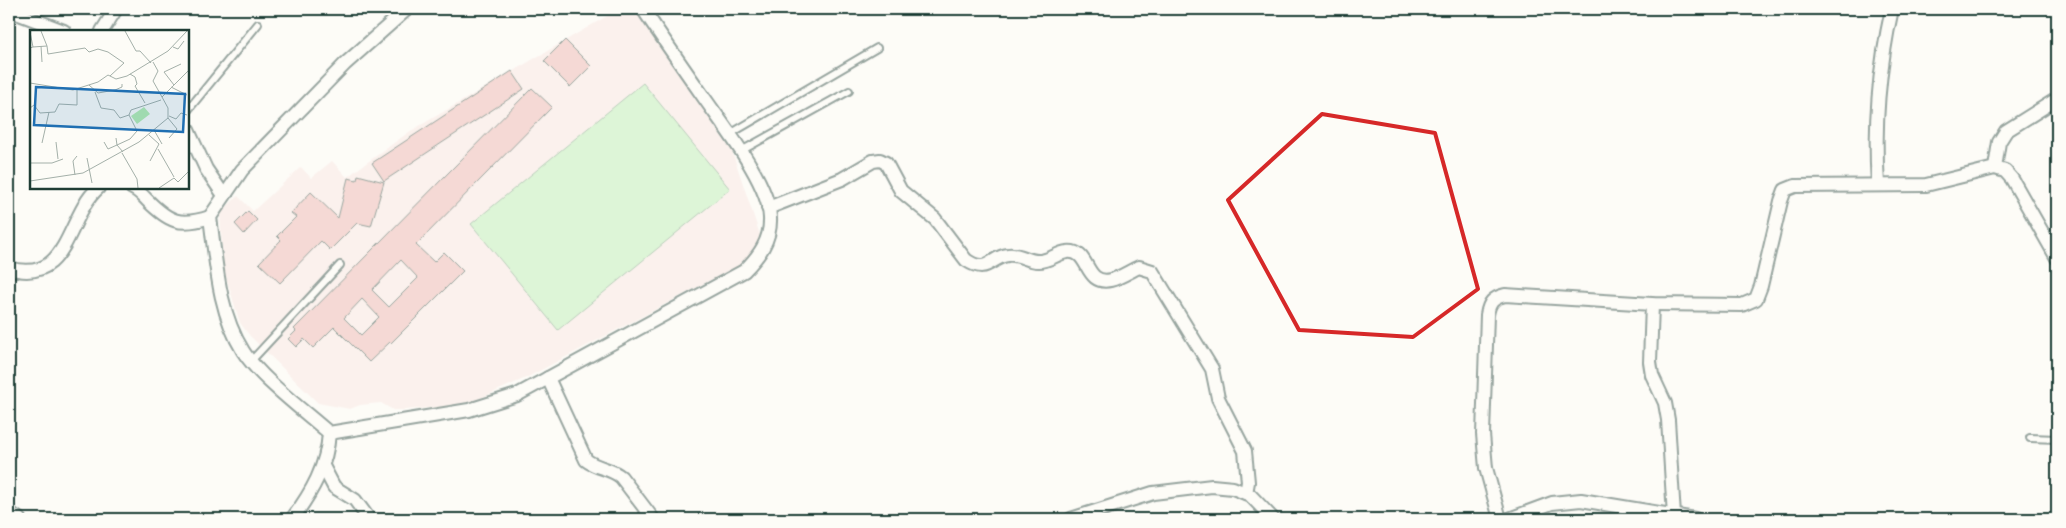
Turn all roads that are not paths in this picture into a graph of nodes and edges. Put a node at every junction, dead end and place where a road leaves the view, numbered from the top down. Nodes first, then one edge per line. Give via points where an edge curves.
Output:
1 (13, 9) edge
2 (116, 9) edge
3 (407, 9) edge
4 (643, 9) edge
5 (1892, 9) edge
6 (258, 24) dead end
7 (61, 30) edge
8 (103, 30) edge
9 (877, 48) dead end
10 (849, 91) dead end
11 (2057, 99) edge
12 (189, 109) edge
13 (189, 132) edge
14 (730, 134) junction
15 (741, 151) junction
16 (1995, 168) junction
17 (1878, 185) junction
18 (97, 189) edge
19 (133, 189) edge
20 (223, 194) junction
21 (768, 208) junction
22 (210, 217) junction
23 (2057, 258) edge
24 (340, 265) dead end
25 (9, 268) edge
26 (1652, 304) junction
27 (251, 360) junction
28 (548, 378) junction
29 (330, 433) junction
30 (2030, 438) dead end
31 (2057, 439) edge
32 (324, 468) junction
33 (1246, 494) junction
34 (9, 512) edge
35 (1674, 516) junction
36 (19, 519) edge
37 (292, 519) edge
38 (369, 519) edge
39 (653, 519) edge
40 (1071, 519) edge
41 (1274, 519) edge
42 (1500, 519) edge
43 (1510, 519) edge
44 (1695, 519) edge

1 - 7 street
2 - 8 street
3 - 20 street via 344,64
4 - 14 street
5 - 17 street via 1876,122
6 - 12 lane
9 - 14 lane
10 - 15 lane
11 - 16 street via 2006,131 1999,142
13 - 20 street
14 - 15 street
15 - 21 street
16 - 17 street via 1926,185
16 - 23 street via 2005,171 2012,179
17 - 26 street via 1795,186 1786,190 1756,299 1742,305
18 - 25 street via 89,196 53,262 36,270
19 - 22 street via 162,215 177,222 192,223
20 - 22 street
21 - 28 street via 770,217 765,245 744,271
21 - 33 street via 880,160 886,163 901,191 935,219 972,264 984,266 1006,255 1020,255 1035,262 1074,252 1081,256 1095,279 1100,281 1112,280 1138,267 1152,271 1212,369 1218,398 1245,451
22 - 27 street via 224,307 232,331
24 - 27 lane
26 - 35 street via 1650,362 1668,420
26 - 42 street via 1505,295 1495,297 1488,305 1483,434 1486,468
27 - 29 street
28 - 29 street via 517,395 469,410
28 - 39 street via 586,460 597,468 616,472
29 - 32 street
30 - 31 lane
32 - 37 street
32 - 38 street via 334,487 355,500
33 - 40 street via 1233,488 1212,486 1153,492
33 - 41 street
34 - 36 street
35 - 43 street via 1581,500 1552,503
35 - 44 street

